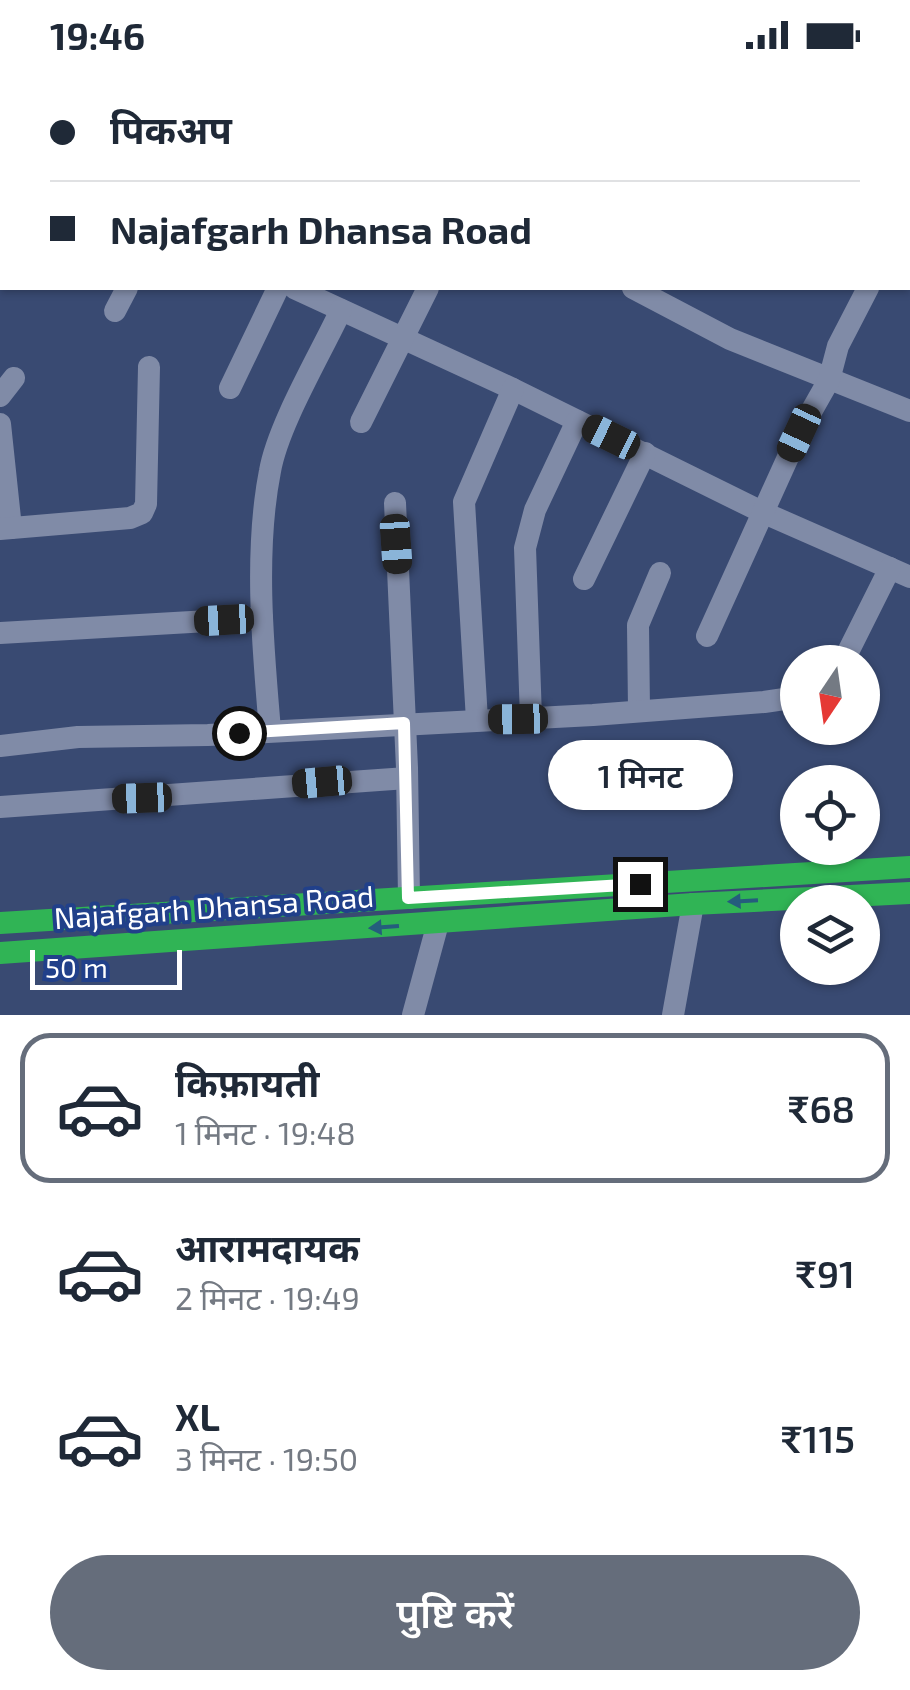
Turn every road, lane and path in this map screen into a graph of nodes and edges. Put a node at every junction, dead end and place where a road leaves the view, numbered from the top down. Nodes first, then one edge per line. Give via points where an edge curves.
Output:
1 (126, 290) edge
2 (277, 290) edge
3 (298, 290) edge
4 (427, 290) edge
5 (637, 290) edge
6 (867, 290) edge
7 (341, 310) junction
8 (115, 311) dead end
9 (402, 340) junction
10 (149, 367) dead end
11 (829, 380) junction
12 (230, 388) dead end
13 (512, 389) junction
14 (910, 411) edge
15 (577, 420) junction
16 (360, 422) dead end
17 (0, 424) edge
18 (646, 453) junction
19 (395, 503) dead end
20 (762, 512) junction
21 (5, 528) edge
22 (900, 572) edge
23 (660, 573) dead end
24 (584, 578) dead end
25 (262, 618) junction
26 (0, 634) edge
27 (707, 636) dead end
28 (854, 645) edge
29 (780, 700) edge
30 (639, 710) junction
31 (530, 718) junction
32 (477, 720) junction
33 (404, 723) junction
34 (270, 730) junction
35 (0, 746) edge
36 (407, 778) junction
37 (0, 807) edge
38 (910, 866) edge
39 (910, 892) edge
40 (408, 898) junction
41 (694, 904) junction
42 (0, 923) edge
43 (438, 923) junction
44 (0, 952) edge
45 (413, 1015) edge
46 (673, 1015) edge

1 - 8 street
2 - 12 street
3 - 7 street
4 - 9 street
5 - 11 street
6 - 11 street
7 - 9 street
7 - 25 street via 270,470
9 - 13 street
9 - 16 street
10 - 21 street via 142,514
11 - 14 street
11 - 20 street
13 - 15 street
13 - 32 street via 464,502
15 - 18 street
15 - 31 street via 535,510 525,548
17 - 21 street
18 - 20 street
18 - 24 street
19 - 33 street
20 - 22 street
20 - 27 street
22 - 28 street
23 - 30 street via 638,625
25 - 26 street
25 - 34 street
29 - 30 street
30 - 31 street
31 - 32 street
32 - 33 street
33 - 34 street
33 - 36 street
34 - 35 street
36 - 37 street
36 - 40 street
38 - 40 main road, Najafgarh Dhansa Road
39 -> 41 main road, Najafgarh Dhansa Road
40 - 42 main road, Najafgarh Dhansa Road
41 - 43 main road, Najafgarh Dhansa Road
41 - 46 street
43 -> 44 main road, Najafgarh Dhansa Road
43 - 45 street

